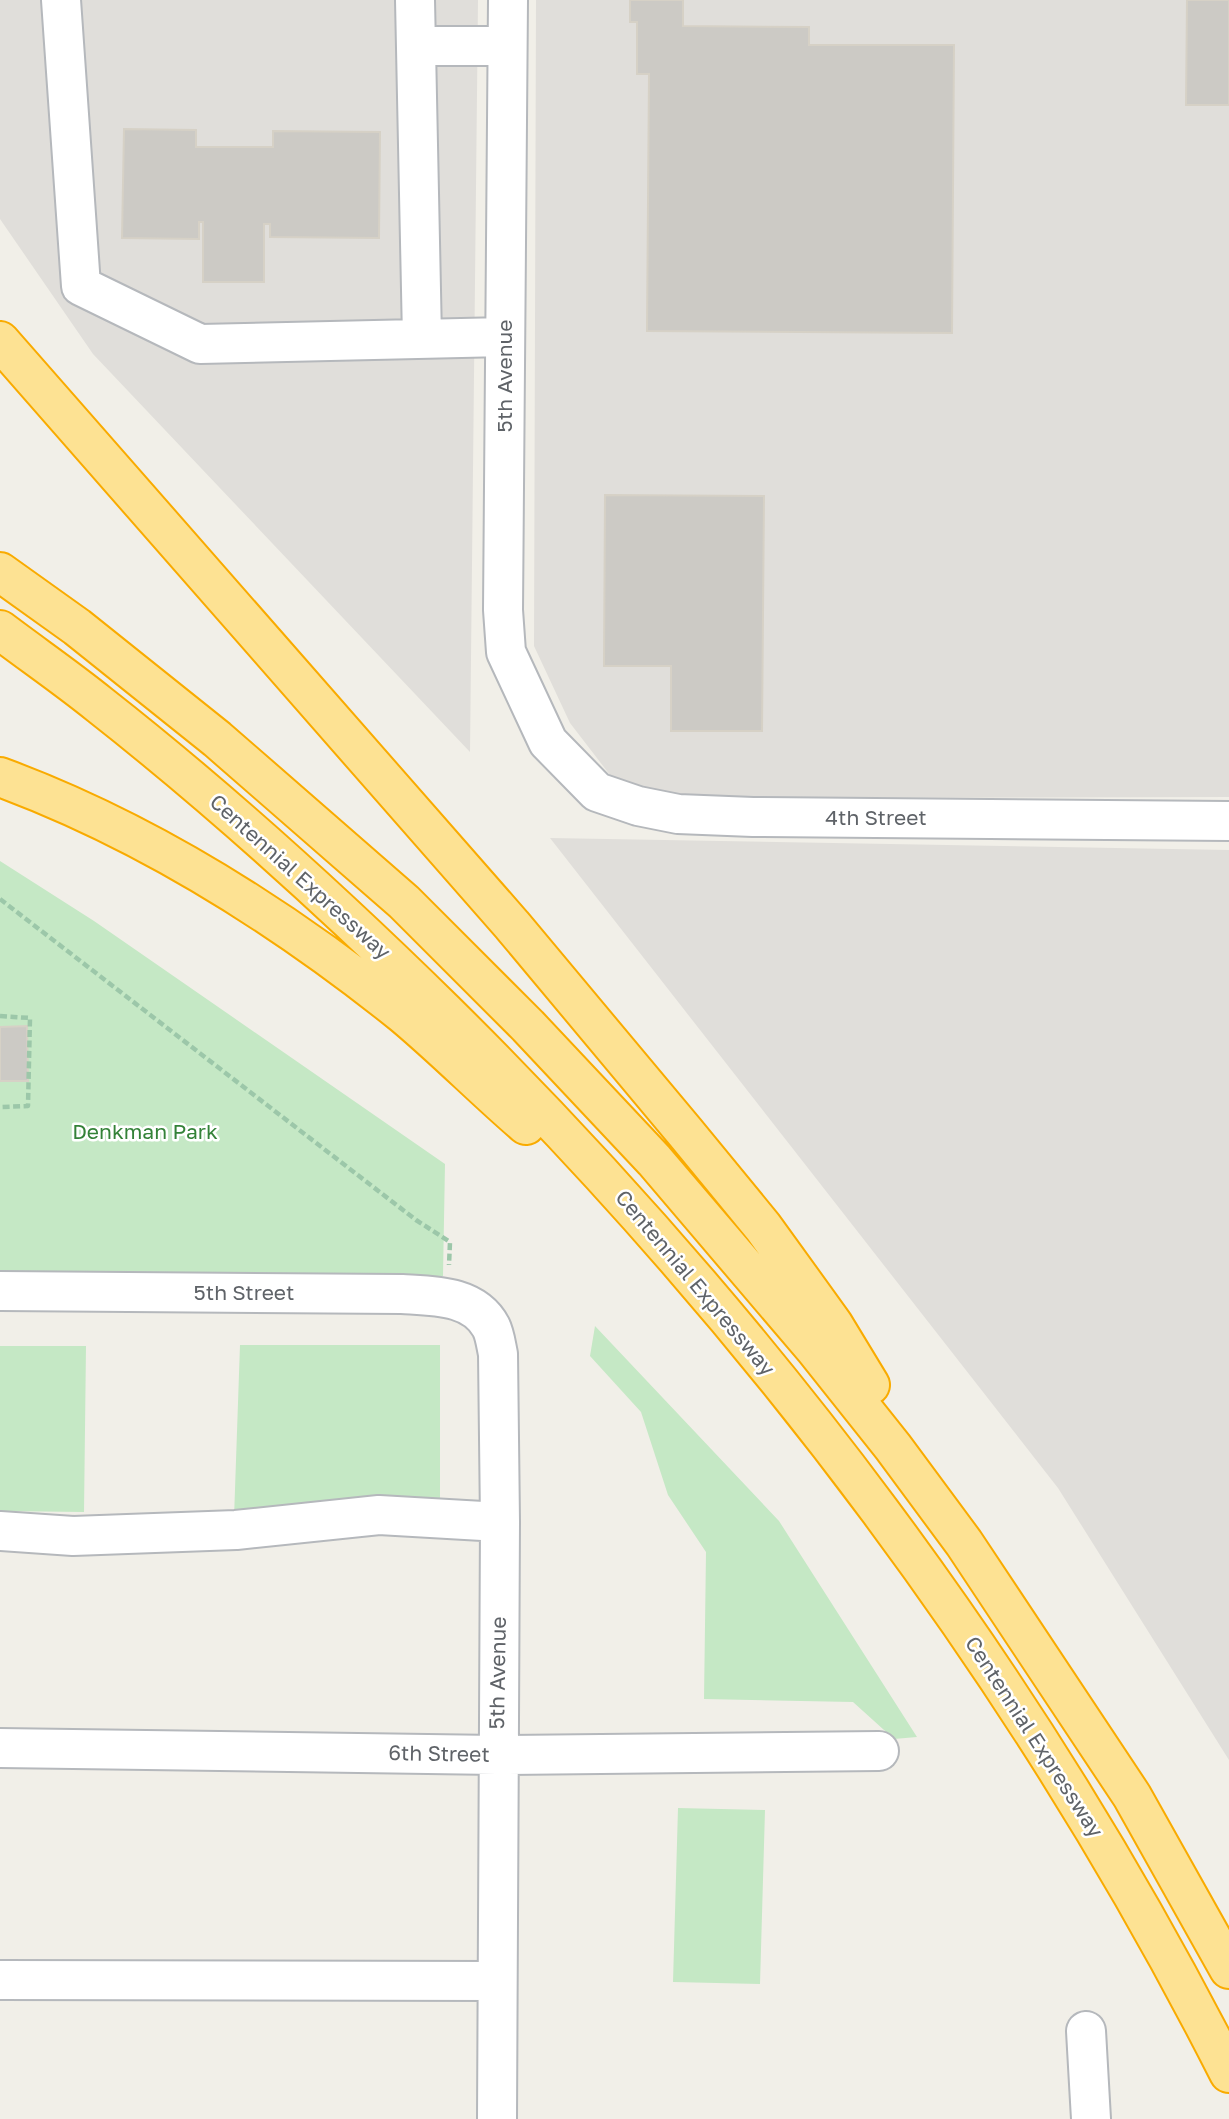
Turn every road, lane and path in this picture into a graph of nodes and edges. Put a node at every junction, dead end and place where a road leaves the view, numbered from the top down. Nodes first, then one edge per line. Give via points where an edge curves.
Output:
1 (61, 0) edge
2 (415, 0) edge
3 (508, 0) edge
4 (416, 46) junction
5 (507, 46) junction
6 (505, 337) junction
7 (422, 338) junction
8 (0, 341) edge
9 (0, 572) edge
10 (0, 630) edge
11 (548, 742) joint
12 (0, 777) edge
13 (1229, 821) edge
14 (0, 900) edge
15 (0, 1016) edge
16 (0, 1107) edge
17 (671, 1251) junction
18 (0, 1291) edge
19 (445, 1297) junction
20 (483, 1315) joint
21 (500, 1522) junction
22 (0, 1531) edge
23 (964, 1544) junction
24 (0, 1748) edge
25 (879, 1751) dead end
26 (497, 1755) junction
27 (1229, 1969) edge
28 (0, 1980) edge
29 (497, 1981) junction
30 (1086, 2031) dead end
31 (1229, 2073) edge
32 (496, 2119) edge
33 (1091, 2119) edge

1 - 7 street via 81,286 200,344
2 - 4 street
3 - 5 street, 5th Avenue
4 - 5 street
4 - 7 street
5 - 6 street, 5th Avenue
6 - 7 street
6 - 11 street, 5th Avenue via 506,652
8 - 23 highway via 512,925 763,1227 833,1324
9 - 23 highway via 217,739 311,819 404,902 528,1026 653,1160 815,1349
10 - 17 highway, Centennial Expressway via 185,775 366,935 551,1119
11 - 13 street, 4th Street via 597,792 678,814
12 - 17 highway via 140,838 336,962 405,1016
14 - 19 path via 450,1242
15 - 16 path via 30,1018 28,1106
17 - 31 highway, Centennial Expressway via 863,1486 934,1584 1098,1836
18 - 19 street, 5th Street
19 - 20 street, 5th Street via 468,1304
20 - 21 street, 5th Avenue via 493,1329 498,1354
21 - 22 street via 379,1515 236,1530 73,1536
21 - 26 street, 5th Avenue
23 - 27 highway via 1132,1796
24 - 26 street, 6th Street
25 - 26 street, 6th Street
26 - 29 street, 5th Avenue
28 - 29 street
29 - 32 street, 5th Avenue
30 - 33 street

